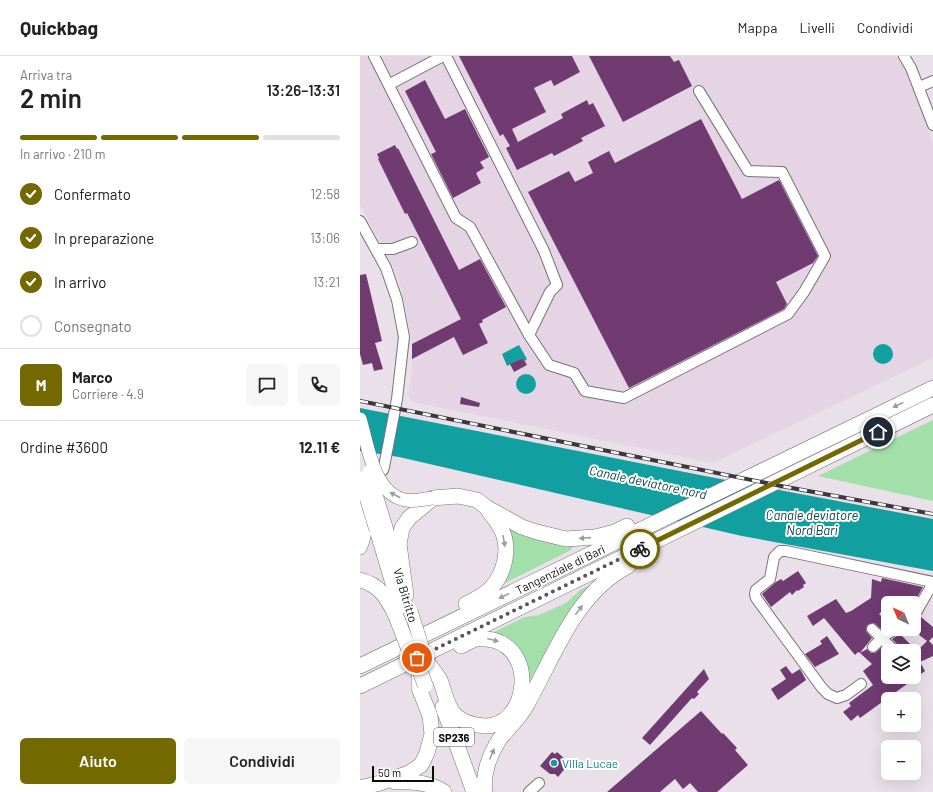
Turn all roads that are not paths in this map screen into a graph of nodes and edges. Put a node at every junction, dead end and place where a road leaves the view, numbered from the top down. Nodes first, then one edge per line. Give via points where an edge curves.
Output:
1 (374, 56) edge
2 (443, 56) edge
3 (446, 56) edge
4 (904, 56) edge
5 (933, 81) edge
6 (390, 84) junction
7 (919, 87) junction
8 (699, 91) dead end
9 (933, 125) edge
10 (360, 221) edge
11 (412, 242) dead end
12 (377, 249) junction
13 (529, 335) junction
14 (933, 388) edge
15 (933, 405) edge
16 (360, 419) edge
17 (360, 441) edge
18 (360, 478) edge
19 (360, 482) edge
20 (433, 498) junction
21 (360, 501) edge
22 (486, 507) junction
23 (650, 520) junction
24 (380, 527) junction
25 (673, 534) junction
26 (360, 548) edge
27 (360, 580) edge
28 (933, 582) edge
29 (406, 595) junction
30 (921, 603) edge
31 (403, 613) junction
32 (872, 629) dead end
33 (435, 630) junction
34 (884, 636) edge
35 (882, 639) junction
36 (887, 644) edge
37 (873, 647) dead end
38 (395, 649) junction
39 (360, 656) edge
40 (423, 659) junction
41 (360, 666) edge
42 (430, 683) junction
43 (861, 684) dead end
44 (362, 686) edge
45 (380, 783) junction
46 (539, 783) dead end
47 (360, 788) edge
48 (444, 792) edge
49 (463, 792) edge
50 (474, 792) edge
51 (485, 792) edge
52 (529, 792) edge

1 - 6 street
2 - 6 street
3 - 13 street via 544,250 557,284 550,292
4 - 7 street
5 - 7 street
6 - 13 street via 456,218 470,227
7 - 9 street
8 - 13 street via 748,171 782,172 825,256 804,292 788,314 624,398 585,391 574,373 549,365
10 - 12 street
11 - 12 street via 393,249
12 - 19 street, bridge via 397,300 404,337 397,399 382,470
14 -> 23 highway via 723,490 689,496
15 - 25 highway, Tangenziale di Bari
20 -> 16 main road, bridge via 416,501 404,499 385,489 379,480
17 - 24 main road, Via Bitritto, bridge
18 - 24 main road, Via Bitritto, bridge
20 - 22 highway via 458,496 477,500
20 - 29 highway via 409,518 402,528 399,544
21 - 26 main road via 366,526
23 -> 22 highway via 595,537 566,538 522,527
22 -> 33 highway via 502,530 505,543 504,561 499,576 481,597 451,612
23 -> 33 highway, Tangenziale di Bari
24 - 29 main road, Via Bitritto
24 - 31 main road, Via Bitritto
25 - 40 highway, Tangenziale di Bari
51 -> 25 highway via 486,773 495,747 525,707 573,618 613,573 648,555
27 - 31 highway via 380,590
28 - 30 street
28 - 43 street via 786,551 780,551 774,557 770,579 754,594 828,694 838,698
29 - 31 main road, Via Bitritto
31 - 40 highway, bridge via 408,647
32 - 35 street
33 - 38 highway, Tangenziale di Bari
34 - 35 street
35 - 36 street
35 - 37 street
38 - 39 highway via 371,651
38 - 41 highway, Tangenziale di Bari
40 -> 40 highway via 476,639 486,638 500,642 508,647 521,668 523,680 518,702 510,714 500,722 487,726 464,721 449,707 440,679
40 - 42 highway, SP236, bridge
40 - 44 highway, Tangenziale di Bari
40 - 45 highway via 419,688 430,716 432,734 427,753 421,765 409,773
42 - 49 highway, SP236
42 - 50 highway, SP236
45 - 47 highway
45 - 48 highway via 416,781
46 - 52 street

